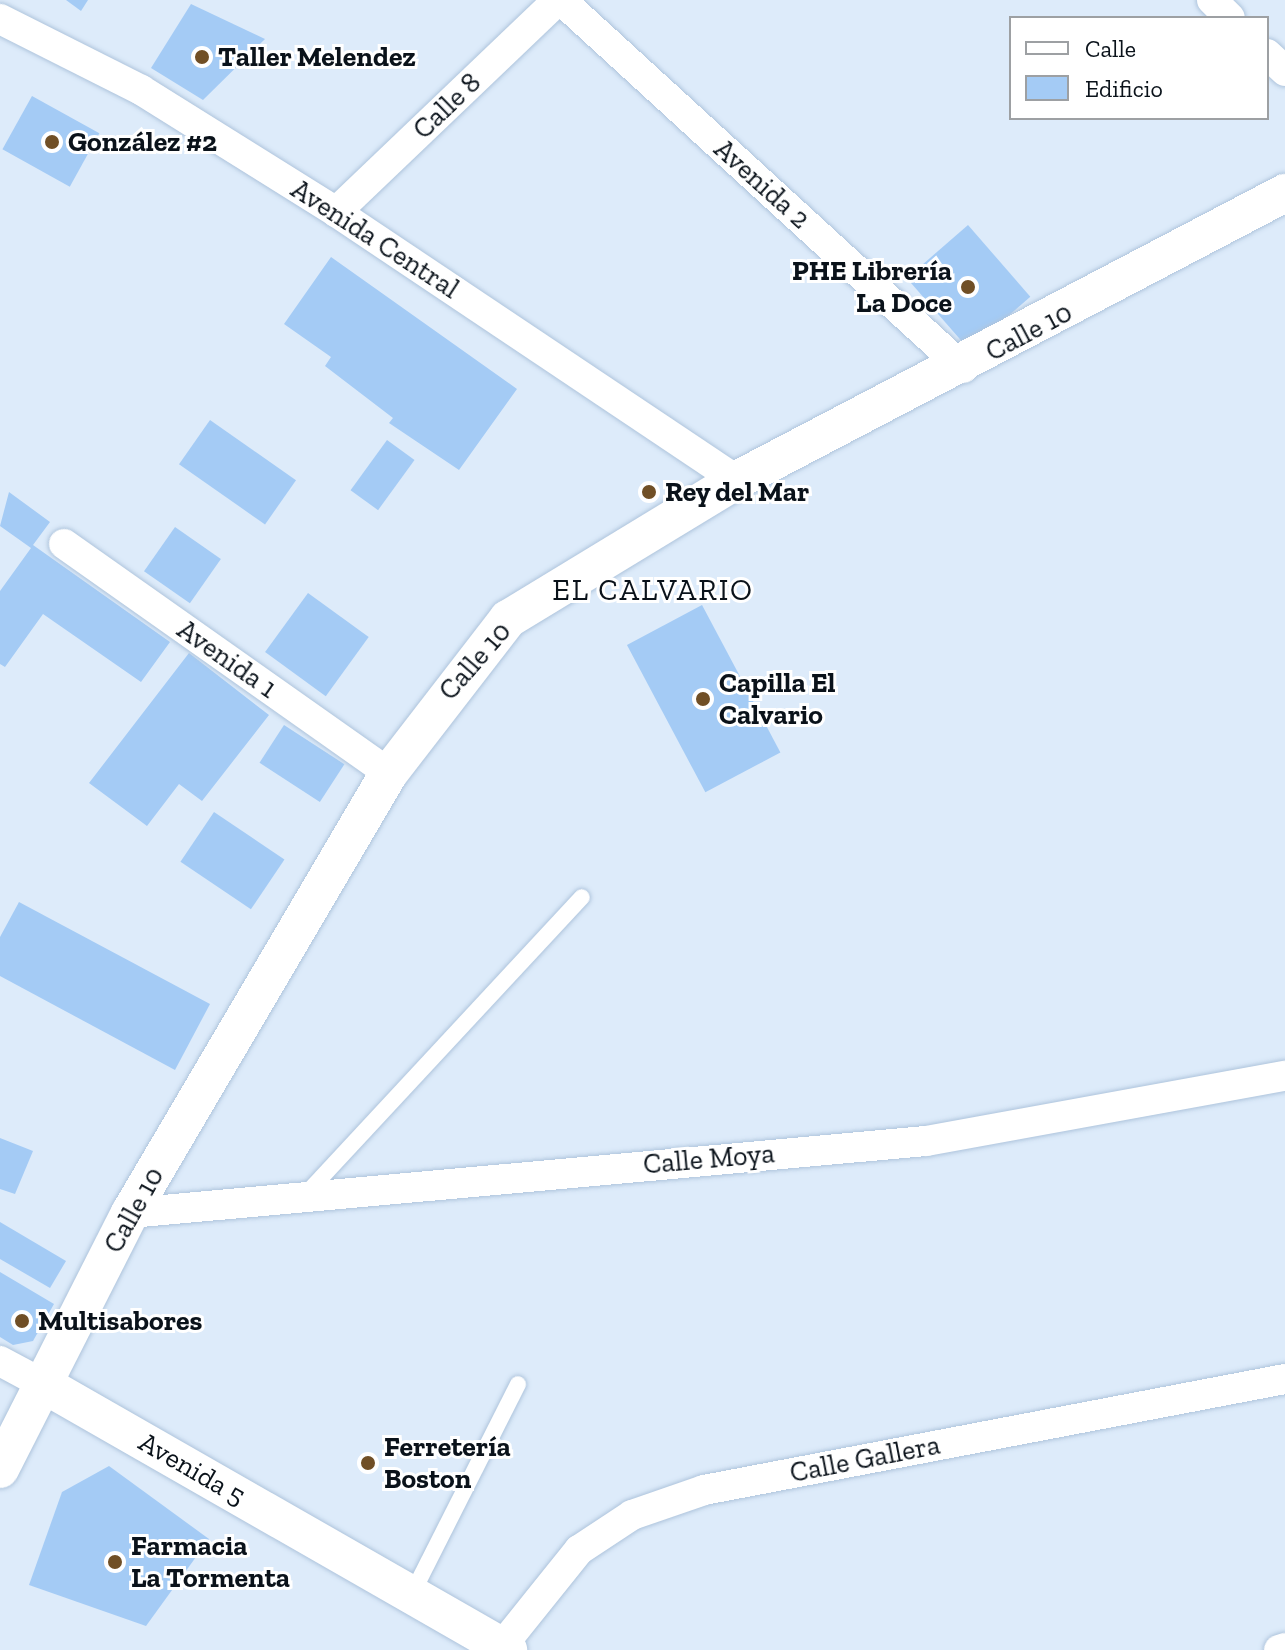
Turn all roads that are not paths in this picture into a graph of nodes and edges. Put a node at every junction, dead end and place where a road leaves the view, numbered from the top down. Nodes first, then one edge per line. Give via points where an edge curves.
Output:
1 (559, 0) edge
2 (1212, 0) edge
3 (1228, 16) edge
4 (0, 19) edge
5 (1269, 56) edge
6 (1285, 71) edge
7 (1285, 193) edge
8 (336, 212) junction
9 (963, 368) junction
10 (737, 480) junction
11 (64, 544) dead end
12 (389, 773) junction
13 (582, 897) dead end
14 (1285, 1076) edge
15 (306, 1194) junction
16 (130, 1213) junction
17 (0, 1361) edge
18 (1285, 1379) edge
19 (43, 1384) junction
20 (518, 1384) dead end
21 (0, 1469) edge
22 (412, 1594) junction
23 (505, 1648) edge
24 (1285, 1648) edge
25 (1279, 1650) edge

1 - 8 street, Calle 8
1 - 9 street, Avenida 2
2 - 3 street
4 - 8 street, Avenida Central via 141,90
5 - 6 street
7 - 9 street, Calle 10
8 - 10 street, Avenida Central
9 - 10 street, Calle 10
10 - 12 street, Calle 10 via 508,619
11 - 12 street, Avenida 1
12 - 16 street, Calle 10
13 - 15 lane
14 - 15 street, Calle Moya via 926,1141
15 - 16 street, Calle Moya
16 - 19 street, Calle 10
17 - 19 street, Avenida 5
18 - 23 street, Calle Gallera via 690,1495 632,1515 579,1550
19 - 21 street, Calle 10
19 - 22 street, Avenida 5
20 - 22 lane
22 - 23 street, Avenida 5
24 - 25 street

